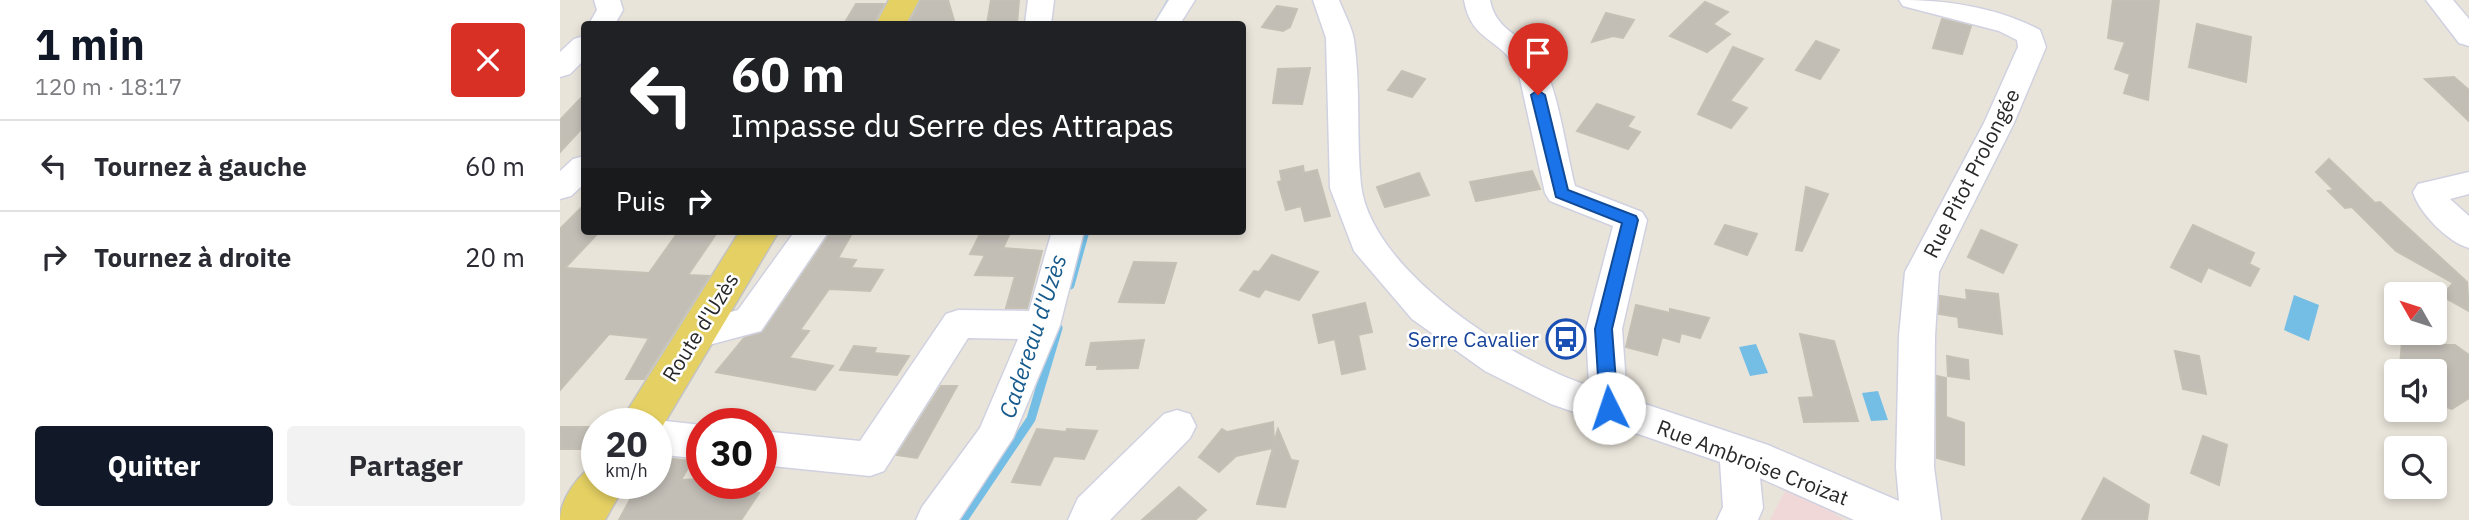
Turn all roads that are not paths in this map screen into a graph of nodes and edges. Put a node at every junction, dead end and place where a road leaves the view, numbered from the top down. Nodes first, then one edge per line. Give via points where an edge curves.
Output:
1 (607, 0) edge
2 (904, 0) edge
3 (1041, 0) edge
4 (1182, 0) edge
5 (1326, 0) edge
6 (1477, 0) edge
7 (1912, 0) edge
8 (2439, 0) edge
9 (604, 21) edge
10 (893, 21) edge
11 (1038, 21) edge
12 (1169, 21) edge
13 (2469, 37) edge
14 (581, 48) edge
15 (560, 68) edge
16 (581, 170) edge
17 (2469, 183) edge
18 (560, 188) edge
19 (757, 235) edge
20 (810, 235) edge
21 (1067, 235) edge
22 (2469, 236) edge
23 (1042, 325) junction
24 (694, 335) junction
25 (651, 408) edge
26 (1609, 408) junction
27 (1177, 426) dead end
28 (777, 450) edge
29 (1738, 452) junction
30 (593, 499) edge
31 (579, 520) edge
32 (936, 520) edge
33 (1088, 520) edge
34 (1737, 520) edge
35 (1898, 520) edge
36 (1921, 520) edge

1 - 9 street via 610,10
2 - 10 main road
3 - 11 street
4 - 12 street
5 - 26 street, Rue Ambroise Croizat via 1340,38 1346,188 1366,242 1434,317 1498,360 1564,393
6 - 26 street via 1478,20 1524,52 1532,70 1562,193 1631,220 1604,329
7 - 36 street, Rue Pitot Prolongée via 2009,25 2030,36 2032,47 1999,123 1922,272 1915,467
8 - 13 street
14 - 15 street
16 - 18 street
17 - 22 street via 2429,192
19 - 24 main road, Route d'Uzès
20 - 24 street via 749,321
21 - 23 street
23 - 28 street via 958,324 870,459
23 - 32 street via 993,438
24 - 25 main road, Route d'Uzès
26 - 29 street, Rue Ambroise Croizat
27 - 33 street
29 - 34 street via 1743,508
29 - 35 street, Rue Ambroise Croizat
30 - 31 main road

